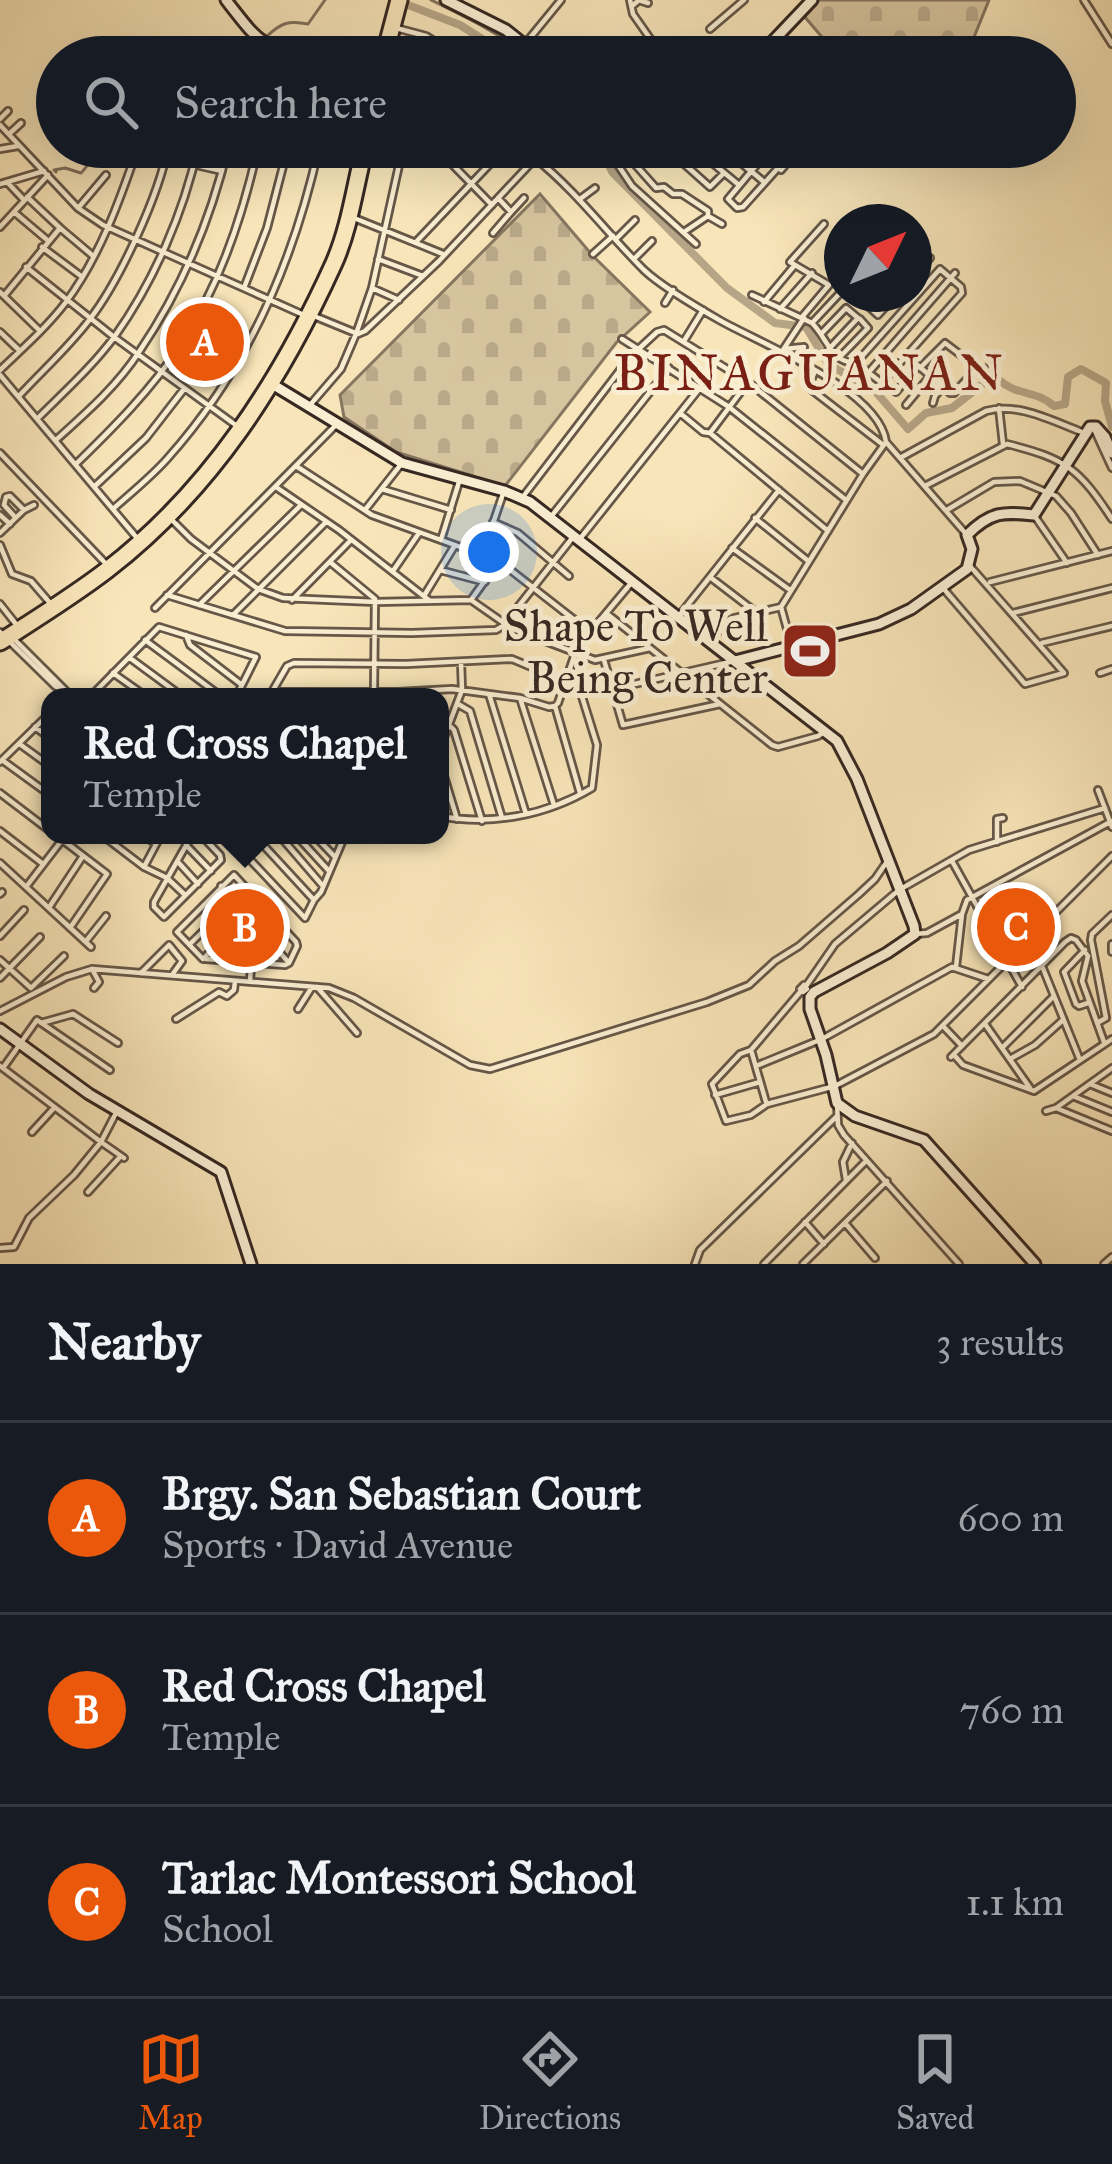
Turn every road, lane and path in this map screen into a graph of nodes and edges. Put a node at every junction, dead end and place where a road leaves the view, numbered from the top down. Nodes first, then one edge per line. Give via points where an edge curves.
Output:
1 (226, 0) edge
2 (395, 0) edge
3 (446, 0) edge
4 (561, 0) edge
5 (744, 0) edge
6 (812, 0) edge
7 (1084, 0) edge
8 (631, 3) edge
9 (648, 3) dead end
10 (391, 27) junction
11 (710, 29) dead end
12 (253, 36) edge
13 (386, 36) edge
14 (388, 36) edge
15 (426, 36) edge
16 (514, 36) edge
17 (532, 36) edge
18 (648, 36) edge
19 (778, 36) edge
20 (1112, 44) edge
21 (8, 111) dead end
22 (0, 122) edge
23 (21, 123) dead end
24 (9, 134) junction
25 (21, 146) junction
26 (0, 149) edge
27 (36, 162) edge
28 (41, 168) edge
29 (130, 168) edge
30 (162, 168) edge
31 (193, 168) edge
32 (208, 168) edge
33 (223, 168) edge
34 (253, 168) edge
35 (283, 168) edge
36 (314, 168) edge
37 (356, 168) edge
38 (358, 168) edge
39 (398, 168) edge
40 (455, 168) edge
41 (487, 168) edge
42 (526, 168) edge
43 (546, 168) edge
44 (620, 168) edge
45 (638, 168) edge
46 (689, 168) edge
47 (719, 168) edge
48 (747, 168) edge
49 (754, 168) edge
50 (779, 169) edge
51 (222, 171) junction
52 (751, 171) junction
53 (724, 172) junction
54 (46, 173) junction
55 (106, 175) dead end
56 (765, 182) junction
57 (4, 183) edge
58 (470, 184) junction
59 (739, 185) junction
60 (595, 188) dead end
61 (25, 198) junction
62 (498, 198) junction
63 (524, 198) dead end
64 (580, 200) junction
65 (492, 205) junction
66 (78, 208) junction
67 (0, 209) edge
68 (511, 212) junction
69 (11, 215) junction
70 (349, 216) junction
71 (708, 216) junction
72 (635, 220) dead end
73 (722, 224) dead end
74 (824, 224) dead end
75 (0, 227) edge
76 (108, 227) junction
77 (59, 228) junction
78 (384, 228) junction
79 (684, 232) junction
80 (493, 233) dead end
81 (615, 237) junction
82 (135, 240) junction
83 (48, 241) junction
84 (652, 241) dead end
85 (416, 242) junction
86 (696, 244) dead end
87 (42, 247) junction
88 (162, 252) junction
89 (593, 254) dead end
90 (93, 255) junction
91 (445, 255) junction
92 (378, 259) junction
93 (634, 259) junction
94 (189, 264) junction
95 (794, 266) junction
96 (26, 267) junction
97 (812, 273) junction
98 (327, 274) junction
99 (81, 276) junction
100 (423, 276) junction
101 (953, 276) junction
102 (217, 277) junction
103 (244, 288) junction
104 (371, 288) junction
105 (674, 290) junction
106 (2, 294) edge
107 (752, 295) dead end
108 (68, 300) junction
109 (270, 300) junction
110 (399, 300) junction
111 (764, 302) junction
112 (665, 303) dead end
113 (780, 309) junction
114 (703, 310) junction
115 (824, 310) edge
116 (308, 315) junction
117 (858, 318) junction
118 (91, 319) junction
119 (802, 319) junction
120 (812, 323) junction
121 (0, 332) edge
122 (40, 332) junction
123 (356, 334) junction
124 (821, 334) junction
125 (115, 337) junction
126 (622, 339) dead end
127 (683, 342) junction
128 (804, 347) dead end
129 (638, 349) junction
130 (828, 350) junction
131 (20, 351) junction
132 (783, 351) junction
133 (138, 354) junction
134 (907, 356) junction
135 (839, 358) junction
136 (856, 363) junction
137 (919, 367) junction
138 (669, 368) junction
139 (984, 368) dead end
140 (162, 371) junction
141 (814, 371) junction
142 (869, 372) junction
143 (0, 373) edge
144 (930, 376) junction
145 (969, 377) dead end
146 (748, 382) junction
147 (272, 384) junction
148 (184, 388) junction
149 (700, 388) junction
150 (942, 388) junction
151 (896, 392) dead end
152 (20, 396) junction
153 (933, 403) dead end
154 (906, 405) dead end
155 (209, 406) junction
156 (310, 406) junction
157 (729, 407) junction
158 (999, 408) junction
159 (680, 412) junction
160 (38, 418) junction
161 (338, 422) junction
162 (1089, 429) junction
163 (242, 430) junction
164 (710, 433) junction
165 (56, 440) junction
166 (884, 443) junction
167 (1003, 444) junction
168 (0, 453) edge
169 (1112, 453) edge
170 (901, 458) junction
171 (402, 463) junction
172 (76, 464) junction
173 (1066, 464) junction
174 (296, 466) junction
175 (1112, 468) edge
176 (863, 474) junction
177 (460, 478) junction
178 (924, 486) junction
179 (94, 487) junction
180 (276, 487) junction
181 (382, 490) junction
182 (778, 490) junction
183 (504, 491) junction
184 (1049, 491) junction
185 (522, 498) junction
186 (847, 501) junction
187 (34, 505) dead end
188 (301, 505) junction
189 (112, 509) junction
190 (24, 510) junction
191 (365, 510) junction
192 (451, 510) junction
193 (945, 511) junction
194 (0, 515) edge
195 (168, 515) junction
196 (1034, 515) junction
197 (16, 518) junction
198 (550, 518) junction
199 (755, 518) junction
200 (1112, 520) edge
201 (326, 522) junction
202 (493, 522) junction
203 (10, 524) junction
204 (827, 531) junction
205 (0, 533) edge
206 (419, 533) junction
207 (967, 535) junction
208 (576, 538) junction
209 (441, 539) junction
210 (351, 540) junction
211 (140, 542) junction
212 (455, 544) junction
213 (0, 545) edge
214 (732, 548) junction
215 (1112, 551) edge
216 (208, 552) junction
217 (483, 553) junction
218 (1098, 555) junction
219 (500, 561) junction
220 (329, 562) junction
221 (808, 562) junction
222 (554, 563) junction
223 (1067, 563) junction
224 (969, 565) junction
225 (110, 568) junction
226 (440, 569) junction
227 (232, 570) junction
228 (393, 571) junction
229 (569, 576) dead end
230 (710, 577) junction
231 (485, 582) junction
232 (632, 582) junction
233 (987, 583) junction
234 (534, 586) junction
235 (943, 588) junction
236 (258, 589) junction
237 (1112, 589) edge
238 (790, 590) junction
239 (167, 595) junction
240 (427, 599) junction
241 (292, 600) junction
242 (471, 600) junction
243 (376, 602) junction
244 (0, 604) edge
245 (199, 604) junction
246 (781, 607) junction
247 (53, 608) junction
248 (155, 608) dead end
249 (756, 612) junction
250 (606, 613) junction
251 (1013, 613) junction
252 (233, 616) junction
253 (678, 616) junction
254 (504, 624) junction
255 (1112, 626) edge
256 (590, 632) junction
257 (375, 633) junction
258 (186, 635) junction
259 (7, 636) edge
260 (145, 640) junction
261 (710, 641) junction
262 (1041, 644) junction
263 (792, 647) junction
264 (650, 648) junction
265 (432, 650) dead end
266 (575, 653) junction
267 (128, 657) junction
268 (604, 660) junction
269 (735, 661) junction
270 (461, 662) junction
271 (433, 663) junction
272 (374, 664) junction
273 (1112, 669) edge
274 (113, 673) junction
275 (1100, 673) dead end
276 (681, 674) junction
277 (566, 682) junction
278 (242, 686) joint
279 (62, 688) edge
280 (99, 688) edge
281 (134, 688) edge
282 (171, 688) edge
283 (210, 688) edge
284 (275, 688) edge
285 (374, 688) edge
286 (613, 689) junction
287 (462, 690) junction
288 (449, 691) edge
289 (490, 694) junction
290 (520, 698) junction
291 (458, 704) junction
292 (720, 704) junction
293 (555, 706) junction
294 (41, 721) edge
295 (449, 725) joint
296 (35, 727) junction
297 (41, 731) edge
298 (826, 731) junction
299 (19, 743) junction
300 (41, 759) edge
301 (1, 761) edge
302 (41, 789) edge
303 (1098, 790) dead end
304 (449, 793) edge
305 (581, 795) junction
306 (2, 798) edge
307 (554, 805) junction
308 (1105, 808) junction
309 (526, 814) junction
310 (449, 817) edge
311 (502, 818) junction
312 (1003, 818) dead end
313 (457, 819) junction
314 (482, 821) junction
315 (1111, 823) edge
316 (41, 825) edge
317 (0, 831) edge
318 (997, 842) junction
319 (52, 844) edge
320 (68, 844) edge
321 (114, 844) edge
322 (156, 844) edge
323 (209, 844) edge
324 (235, 844) edge
325 (262, 844) edge
326 (287, 844) edge
327 (304, 844) edge
328 (323, 844) edge
329 (340, 844) edge
330 (186, 845) joint
331 (83, 856) junction
332 (1112, 856) edge
333 (335, 857) junction
334 (887, 860) junction
335 (952, 860) junction
336 (177, 861) junction
337 (0, 863) edge
338 (44, 863) junction
339 (144, 867) junction
340 (211, 871) junction
341 (329, 871) junction
342 (167, 878) junction
343 (198, 884) junction
344 (221, 886) junction
345 (323, 886) junction
346 (26, 887) junction
347 (899, 890) junction
348 (186, 896) junction
349 (973, 896) junction
350 (314, 900) junction
351 (234, 901) junction
352 (48, 908) junction
353 (24, 910) dead end
354 (247, 914) junction
355 (962, 914) junction
356 (1112, 915) edge
357 (106, 916) dead end
358 (254, 922) junction
359 (70, 928) junction
360 (914, 934) junction
361 (0, 936) edge
362 (40, 937) dead end
363 (222, 939) junction
364 (252, 943) junction
365 (1112, 944) edge
366 (190, 945) junction
367 (1112, 952) edge
368 (1089, 954) junction
369 (64, 956) dead end
370 (203, 959) junction
371 (0, 960) edge
372 (1008, 960) junction
373 (251, 962) junction
374 (289, 963) junction
375 (1042, 965) junction
376 (956, 967) junction
377 (9, 969) junction
378 (92, 969) junction
379 (141, 973) junction
380 (172, 975) junction
381 (0, 978) edge
382 (988, 979) junction
383 (236, 981) junction
384 (250, 982) junction
385 (314, 987) junction
386 (1022, 987) junction
387 (94, 988) dead end
388 (806, 991) junction
389 (1054, 996) junction
390 (1090, 1002) junction
391 (298, 1009) dead end
392 (0, 1011) edge
393 (176, 1019) dead end
394 (1064, 1019) junction
395 (1097, 1023) junction
396 (41, 1024) junction
397 (985, 1024) junction
398 (943, 1027) junction
399 (0, 1029) edge
400 (357, 1033) dead end
401 (821, 1039) junction
402 (1112, 1039) edge
403 (118, 1042) dead end
404 (1105, 1043) junction
405 (20, 1044) junction
406 (962, 1046) junction
407 (1002, 1048) junction
408 (751, 1050) junction
409 (1010, 1059) junction
410 (1080, 1060) junction
411 (964, 1065) junction
412 (756, 1066) junction
413 (2, 1067) edge
414 (1112, 1068) edge
415 (110, 1070) dead end
416 (975, 1070) junction
417 (960, 1073) dead end
418 (988, 1074) junction
419 (971, 1079) dead end
420 (760, 1082) junction
421 (1012, 1084) junction
422 (1090, 1084) junction
423 (984, 1085) dead end
424 (835, 1086) junction
425 (1028, 1090) junction
426 (1112, 1093) edge
427 (715, 1094) junction
428 (1007, 1095) dead end
429 (1073, 1096) junction
430 (1020, 1100) dead end
431 (837, 1103) junction
432 (766, 1105) junction
433 (54, 1108) junction
434 (1055, 1108) junction
435 (117, 1110) junction
436 (1046, 1111) dead end
437 (1112, 1112) edge
438 (836, 1118) junction
439 (1112, 1131) edge
440 (32, 1132) dead end
441 (101, 1142) junction
442 (852, 1143) junction
443 (867, 1160) junction
444 (847, 1180) junction
445 (886, 1181) junction
446 (88, 1192) dead end
447 (805, 1222) junction
448 (845, 1222) junction
449 (824, 1244) junction
450 (0, 1248) edge
451 (1112, 1257) edge
452 (875, 1258) dead end
453 (251, 1264) edge
454 (695, 1264) edge
455 (764, 1264) edge
456 (803, 1264) edge
457 (959, 1264) edge
458 (1035, 1264) edge
459 (1104, 1264) edge

1 - 12 street
2 - 10 highway
2 - 13 highway
3 - 16 street
4 - 17 street
5 - 11 street
6 - 19 street
7 - 20 street
8 - 9 street
8 - 18 street
10 - 14 highway
10 - 15 street
21 - 22 street
22 - 24 street
23 - 24 street
24 - 25 street
25 - 26 street
25 - 27 street
28 - 54 street
29 - 76 street
30 - 82 street
31 - 88 street
32 - 51 street
33 - 51 street
34 - 102 street
35 - 103 street
36 - 109 street
37 - 98 highway
38 - 70 highway
39 - 78 street
40 - 58 street
41 - 58 street
42 - 62 street
43 - 64 street
44 - 79 street
45 - 71 street via 656,188 682,194
46 - 53 street via 710,187
47 - 53 street
48 - 52 street
49 - 52 street
50 - 56 street
51 - 94 street
52 - 56 street
52 - 59 street
53 - 59 street
54 - 57 street
54 - 61 street
54 - 66 street
55 - 66 street
56 - 59 street via 739,210 728,200
57 - 61 street
58 - 65 street
58 - 85 street
60 - 64 street
61 - 69 street
61 - 77 street
62 - 65 street
62 - 68 street
63 - 68 street
64 - 81 street
65 - 91 street
66 - 76 street
67 - 69 street
68 - 80 street
69 - 75 street
69 - 83 street
70 - 78 street
70 - 98 highway
71 - 73 street
71 - 79 street
72 - 81 street
74 - 95 street
76 - 82 street
76 - 90 street
77 - 83 street
77 - 90 street
78 - 85 street
78 - 92 street
79 - 86 street
81 - 89 street
81 - 93 street
82 - 88 street
82 - 118 street
83 - 87 street
84 - 93 street
85 - 91 street
87 - 96 street
87 - 99 street
88 - 94 street
88 - 125 street
90 - 99 street
91 - 100 street
92 - 100 street
92 - 104 street
93 - 105 street
94 - 102 street
94 - 133 street
95 - 97 street
95 - 111 street
96 - 106 street
96 - 108 street
97 - 113 street
97 - 119 street via 829,286
98 - 116 highway
99 - 108 street
100 - 110 street
101 - 134 street via 962,293
101 - 136 street via 939,269
101 - 142 street
102 - 103 street
102 - 140 street
103 - 109 street
104 - 110 street
104 - 123 street
105 - 112 street
105 - 114 street
106 - 122 street
107 - 111 street
108 - 118 street
108 - 122 street
109 - 116 street
109 - 155 street
110 - 123 street
111 - 113 street
113 - 119 street
114 - 127 street
114 - 132 street
115 - 120 street
116 - 123 street
116 - 147 highway
117 - 124 street via 846,308
117 - 130 street
117 - 135 street via 868,328
118 - 125 street
118 - 152 street
119 - 120 street
119 - 132 street
120 - 124 street
121 - 131 street
122 - 131 street
123 - 156 street via 341,369
124 - 130 street
125 - 133 street
125 - 160 street
126 - 129 street
127 - 129 street via 664,330
127 - 146 street
128 - 132 street
129 - 138 street
129 - 185 street
130 - 135 street
131 - 143 street
132 - 141 street
133 - 140 street
133 - 165 street
134 - 137 street
134 - 142 street via 882,383
135 - 136 street
136 - 142 street
137 - 139 street via 945,343
137 - 144 street
137 - 151 street
138 - 149 street
138 - 198 street
140 - 148 street
140 - 172 street
141 - 166 street via 873,412
141 - 166 street via 808,387
143 - 152 street
144 - 150 street
144 - 154 street
145 - 150 street via 954,393
146 - 157 street
146 - 176 street
147 - 156 street
147 - 163 highway
148 - 155 street
148 - 179 street
149 - 157 street
149 - 159 street
150 - 153 street
152 - 160 street
155 - 163 street
155 - 189 street via 164,463
156 - 161 street
157 - 164 street
157 - 186 street
158 - 162 street
158 - 167 street
158 - 170 street
159 - 164 street
159 - 208 street
160 - 165 street
161 - 171 street
161 - 174 street
162 - 169 street via 1102,432
162 - 173 street
162 - 175 street
163 - 195 highway
164 - 182 street
165 - 172 street
166 - 170 street
166 - 176 street
167 - 173 street
167 - 178 street
168 - 225 street
170 - 178 street
171 - 177 street
171 - 181 street
172 - 179 street
173 - 184 street
173 - 200 street
174 - 180 street
174 - 191 street
176 - 186 street
177 - 183 street
177 - 192 street
178 - 193 street
179 - 189 street
180 - 188 street
180 - 216 street
181 - 191 street
181 - 192 street
182 - 199 street
182 - 204 street
183 - 185 street
183 - 202 street
184 - 193 street via 994,482
184 - 196 street
184 - 218 street
185 - 198 street
186 - 204 street
187 - 190 street
188 - 201 street
188 - 227 street
189 - 211 street
190 - 197 street
190 - 197 street via 6,496
191 - 206 street
192 - 209 street
193 - 207 street
194 - 203 street
195 - 211 highway
195 - 216 street
196 - 207 street via 1004,512
196 - 223 street
197 - 203 street
198 - 208 street
199 - 214 street
199 - 221 street
201 - 210 street
201 - 236 street
202 - 217 street
202 - 222 street
203 - 205 street
204 - 221 street
206 - 209 street
206 - 228 street
207 - 224 street
208 - 222 street
208 - 232 street
209 - 212 street
210 - 220 street
210 - 228 street
211 - 225 highway
212 - 217 street
212 - 226 street
213 - 247 street via 12,574 31,581
214 - 230 street
214 - 238 street
215 - 218 street
216 - 227 street
216 - 239 street
217 - 219 street
218 - 223 street
219 - 231 street
219 - 234 street
220 - 241 street
220 - 243 street
221 - 238 street
222 - 229 street
222 - 234 street
223 - 233 street
224 - 233 street
224 - 235 street
225 - 247 highway
226 - 231 street
226 - 240 street
227 - 236 street
227 - 245 street
228 - 240 street
230 - 249 street
230 - 253 street
231 - 242 street
232 - 250 street
232 - 253 street
233 - 251 street
234 - 254 street
234 - 256 street
235 - 262 street via 1025,684 1064,673
235 - 263 street via 879,624
236 - 241 street
236 - 252 street
237 - 251 street
238 - 246 street
239 - 245 street
239 - 248 street
240 - 242 street
240 - 243 street
241 - 243 street
242 - 254 street
243 - 257 street
244 - 259 street
245 - 252 street
246 - 249 street
246 - 263 street
247 - 259 highway
249 - 261 street via 730,620
250 - 256 street
250 - 264 street
251 - 262 street
252 - 257 street via 285,631
253 - 261 street
254 - 257 street
254 - 266 street
255 - 262 street
256 - 266 street
257 - 272 street
258 - 260 street via 159,627
258 - 278 street
258 - 278 street via 256,657
259 - 279 street
260 - 267 street
260 - 283 street
261 - 269 street
263 - 269 street
264 - 268 street
264 - 276 street
265 - 271 street
266 - 268 street
266 - 277 street
267 - 274 street
267 - 282 street
268 - 286 street
269 - 276 street
269 - 298 street
270 - 271 street
270 - 277 street via 512,659
270 - 287 street
271 - 272 street
272 - 284 street via 290,664
272 - 285 street
273 - 275 street
274 - 280 street
274 - 281 street
276 - 286 street
276 - 292 street
277 - 293 street
277 - 305 street via 581,689 597,745 592,788
286 - 292 street via 623,724
287 - 288 street
287 - 289 street
287 - 291 street
289 - 290 street
289 - 309 street
290 - 293 street
290 - 307 street
291 - 295 street
291 - 311 street via 470,711
292 - 298 street via 778,747
293 - 305 street
294 - 296 street
295 - 314 street
296 - 297 street
296 - 299 street
298 - 334 street via 843,748
299 - 300 street
299 - 301 street
301 - 302 street
303 - 308 street
304 - 313 street
305 - 307 street
306 - 316 street
307 - 309 street
308 - 315 street
308 - 318 street
309 - 311 street
310 - 313 street
311 - 314 street
312 - 318 street
313 - 314 street
315 - 349 street
317 - 338 street
318 - 335 street
319 - 338 street
320 - 331 street
321 - 339 street
322 - 339 street
323 - 340 street via 222,858
324 - 350 street via 302,917
325 - 350 street
326 - 345 street
327 - 341 street
328 - 333 street
329 - 333 street
330 - 336 street
330 - 340 street
331 - 352 street
331 - 359 street via 107,874
332 - 372 street
333 - 341 street
334 - 347 street
334 - 385 street via 859,894 748,985 490,1069 342,992
335 - 347 street
335 - 349 street
336 - 342 street
336 - 343 street
337 - 346 street
338 - 346 street
339 - 342 street
340 - 343 street
341 - 345 street
342 - 348 street
342 - 348 street via 153,905 162,915
343 - 348 street
344 - 351 street
344 - 366 street via 177,932
344 - 374 street via 236,876 296,942
345 - 350 street
346 - 352 street
347 - 360 street
347 - 388 street via 835,944
349 - 355 street
349 - 372 street
351 - 354 street
351 - 366 street
352 - 359 street
353 - 361 street
354 - 358 street
354 - 363 street
355 - 360 street
355 - 376 street
356 - 368 street via 1092,934
357 - 359 street via 88,944
358 - 364 street
358 - 374 street
360 - 388 street
362 - 377 street
363 - 364 street
363 - 370 street
364 - 373 street
365 - 367 street
366 - 370 street
368 - 375 street via 1071,938
368 - 390 street via 1082,980
368 - 390 street via 1064,973 1076,1004
368 - 395 street via 1106,1018
369 - 377 street via 31,988
370 - 373 street
371 - 377 street
372 - 382 street
372 - 386 street
373 - 374 street
373 - 384 street
375 - 386 street
375 - 389 street
376 - 382 street
376 - 401 street
377 - 381 street
378 - 379 street
378 - 387 street via 100,982
378 - 392 street
379 - 380 street
379 - 380 street via 169,946 182,961
380 - 383 street
382 - 398 street
383 - 384 street
383 - 393 street via 227,996 219,992
384 - 385 street
385 - 391 street
385 - 400 street
386 - 397 street
388 - 401 street
388 - 408 street
389 - 394 street
389 - 407 street
390 - 395 street
394 - 409 street
394 - 410 street
395 - 404 street
396 - 403 street via 74,1014
396 - 405 street
396 - 415 street
397 - 406 street
397 - 407 street
398 - 406 street
398 - 424 street
399 - 405 street
401 - 412 street
401 - 424 street
402 - 404 street
404 - 410 street
405 - 413 street
405 - 435 street
406 - 411 street via 953,1056
407 - 409 street
408 - 412 street
408 - 427 street via 712,1084
409 - 425 street
410 - 425 street
411 - 416 street
411 - 417 street
412 - 420 street
413 - 433 street
414 - 422 street
416 - 418 street
416 - 419 street
418 - 421 street
418 - 423 street
420 - 427 street
420 - 432 street
421 - 425 street
421 - 428 street
422 - 426 street
422 - 429 street
424 - 431 street
424 - 432 street
425 - 430 street
427 - 432 street via 728,1121
429 - 434 street
429 - 437 street
431 - 438 street
431 - 458 street via 924,1140
433 - 440 street
433 - 441 street
434 - 436 street
434 - 439 street
435 - 441 street
435 - 453 street via 221,1172
438 - 442 street
438 - 454 street via 700,1250
441 - 446 street via 122,1157
441 - 450 street via 29,1218 14,1247
442 - 443 street
442 - 444 street via 842,1162
443 - 444 street
443 - 445 street
444 - 447 street
445 - 448 street
445 - 457 street
447 - 449 street
447 - 455 street
448 - 449 street
448 - 452 street
449 - 456 street
451 - 459 street

